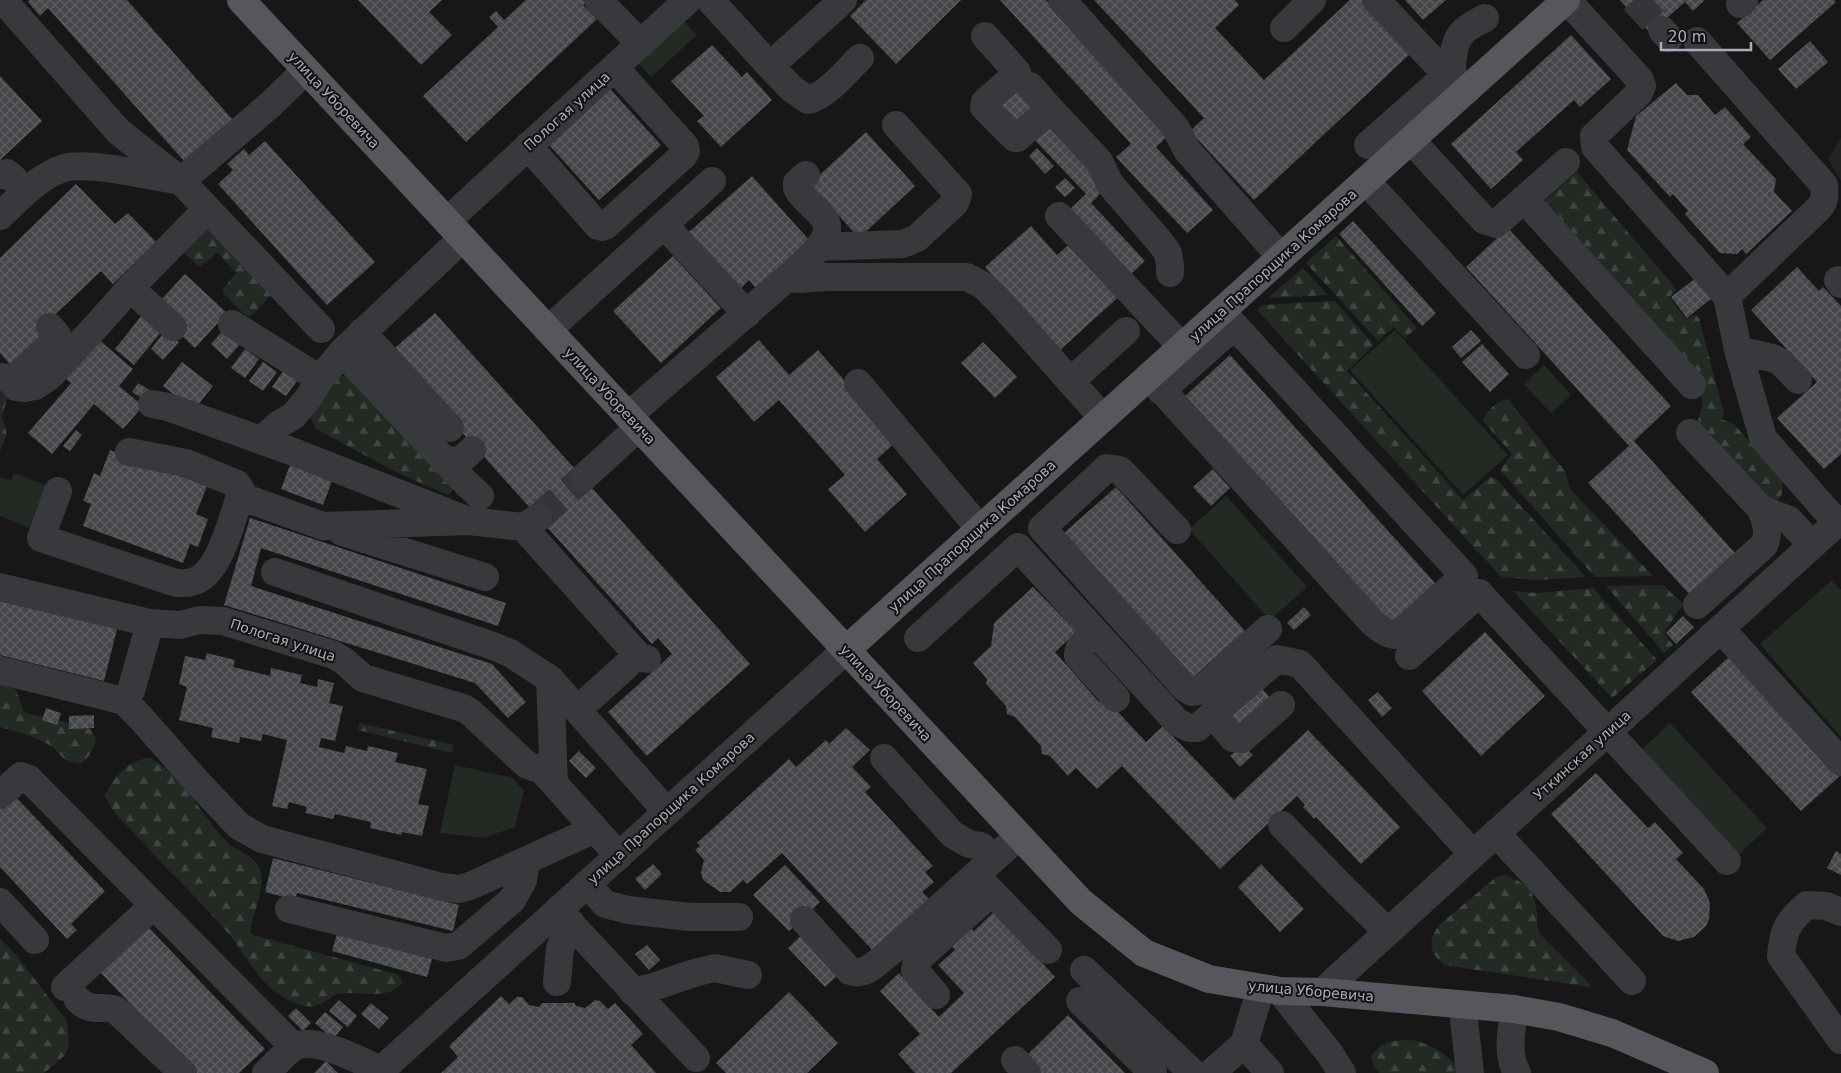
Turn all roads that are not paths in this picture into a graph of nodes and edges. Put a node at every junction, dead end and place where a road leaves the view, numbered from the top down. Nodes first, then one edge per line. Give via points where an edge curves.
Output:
1 (3, 0) edge
2 (241, 0) edge
3 (598, 0) edge
4 (688, 0) edge
5 (710, 0) edge
6 (843, 0) edge
7 (1062, 0) edge
8 (1312, 0) edge
9 (1376, 0) edge
10 (1567, 0) edge
11 (1485, 18) dead end
12 (1284, 28) dead end
13 (985, 36) dead end
14 (1697, 41) dead end
15 (641, 44) junction
16 (860, 58) dead end
17 (770, 66) junction
18 (615, 68) junction
19 (306, 70) junction
20 (1455, 80) junction
21 (1030, 86) dead end
22 (1052, 111) junction
23 (896, 125) dead end
24 (1411, 140) junction
25 (1368, 145) dead end
26 (528, 146) junction
27 (1566, 162) dead end
28 (0, 175) edge
29 (806, 176) dead end
30 (182, 181) junction
31 (712, 181) dead end
32 (1366, 181) junction
33 (25, 192) junction
34 (1524, 199) junction
35 (1107, 202) dead end
36 (207, 209) junction
37 (0, 216) edge
38 (1059, 216) dead end
39 (664, 225) junction
40 (455, 229) junction
41 (819, 247) junction
42 (1281, 257) junction
43 (1170, 273) junction
44 (787, 278) junction
45 (130, 288) junction
46 (1727, 296) junction
47 (1149, 310) junction
48 (746, 314) junction
49 (1228, 318) junction
50 (232, 324) dead end
51 (173, 326) dead end
52 (50, 327) dead end
53 (321, 328) dead end
54 (548, 330) junction
55 (1126, 331) dead end
56 (362, 332) junction
57 (1182, 347) junction
58 (1738, 350) junction
59 (342, 352) junction
60 (1526, 355) dead end
61 (7, 377) edge
62 (320, 379) junction
63 (1798, 380) dead end
64 (1071, 381) junction
65 (858, 383) dead end
66 (1155, 384) junction
67 (1692, 385) dead end
68 (152, 404) dead end
69 (1103, 418) junction
70 (633, 422) junction
71 (450, 428) dead end
72 (1690, 433) dead end
73 (261, 440) junction
74 (472, 450) dead end
75 (129, 452) dead end
76 (444, 461) junction
77 (583, 478) tunnel mouth
78 (58, 491) dead end
79 (240, 496) junction
80 (480, 496) dead end
81 (1761, 509) junction
82 (470, 521) junction
83 (989, 522) junction
84 (324, 526) junction
85 (1042, 528) junction
86 (1177, 530) dead end
87 (1832, 533) edge
88 (1017, 541) junction
89 (1062, 550) junction
90 (1040, 570) junction
91 (275, 572) dead end
92 (486, 577) dead end
93 (0, 587) edge
94 (1697, 605) dead end
95 (150, 623) junction
96 (1268, 629) dead end
97 (1721, 629) junction
98 (1095, 633) junction
99 (918, 638) dead end
100 (846, 650) junction
101 (1409, 656) dead end
102 (0, 670) edge
103 (550, 679) junction
104 (1116, 698) dead end
105 (124, 701) junction
106 (1281, 705) dead end
107 (577, 710) junction
108 (1213, 714) junction
109 (1608, 731) junction
110 (884, 758) dead end
111 (1841, 762) edge
112 (554, 782) junction
113 (0, 796) edge
114 (666, 812) junction
115 (1282, 825) dead end
116 (595, 829) junction
117 (1496, 833) junction
118 (1019, 836) junction
119 (1473, 854) junction
120 (619, 856) junction
121 (526, 861) junction
122 (1727, 861) dead end
123 (987, 875) junction
124 (587, 884) junction
125 (0, 902) edge
126 (153, 906) junction
127 (289, 909) dead end
128 (1841, 912) edge
129 (565, 916) junction
130 (739, 917) dead end
131 (804, 920) dead end
132 (1388, 932) junction
133 (35, 940) dead end
134 (1048, 950) dead end
135 (1084, 970) dead end
136 (748, 975) dead end
137 (1632, 981) dead end
138 (557, 982) dead end
139 (1270, 990) junction
140 (633, 992) junction
141 (1322, 992) junction
142 (936, 995) dead end
143 (1080, 1001) dead end
144 (1467, 1005) junction
145 (1514, 1009) junction
146 (1841, 1040) edge
147 (1244, 1044) junction
148 (294, 1047) junction
149 (696, 1058) dead end
150 (1689, 1069) edge
151 (380, 1072) edge
152 (183, 1073) edge
153 (266, 1073) edge
154 (1153, 1073) edge
155 (1193, 1073) edge
156 (1212, 1073) edge
157 (1270, 1073) edge
158 (1342, 1073) edge
159 (1470, 1073) edge
160 (1517, 1073) edge

1 - 30 street via 118,131
2 - 19 main road, улица Уборевича
3 - 15 street
4 - 15 street, Пологая улица
5 - 17 street
6 - 17 street
7 - 42 street via 1175,127 1187,150
8 - 12 street
9 - 20 street
10 - 20 main road, улица Прапорщика Комарова
10 - 46 street via 1642,86 1639,93 1594,136 1595,147
11 - 20 street via 1462,33 1455,47 1452,61
13 - 22 street via 1017,74 985,102 984,107 1015,138
14 - 46 street via 1824,186 1825,194 1819,208
15 - 18 street, Пологая улица
16 - 17 street via 828,88 808,100
18 - 26 street, Пологая улица
18 - 26 street via 686,150 606,226 598,226
19 - 30 street
19 - 40 main road, улица Уборевича
20 - 24 main road, улица Прапорщика Комарова
20 - 25 street
21 - 22 street
22 - 43 street via 1099,161 1110,184 1160,242 1168,253
23 - 41 street via 958,194 955,203 917,238 903,244
24 - 32 main road, улица Прапорщика Комарова
24 - 34 street via 1488,222 1496,224
26 - 40 street, Пологая улица
27 - 34 street
28 - 33 street via 7,173
29 - 41 street via 797,183 798,190 825,220 827,227
30 - 33 street via 77,167 50,174
30 - 36 street
31 - 39 street
32 - 42 main road, улица Прапорщика Комарова
32 - 60 street
33 - 37 street
34 - 67 street
35 - 43 street
36 - 45 street
36 - 53 street
38 - 47 street
39 - 48 street
39 - 54 street
40 - 54 main road, улица Уборевича
40 - 56 street, Пологая улица
41 - 44 street
42 - 49 main road, улица Прапорщика Комарова
43 - 47 street
44 - 48 street
44 - 64 street via 967,277 990,291
45 - 51 street
45 - 61 street via 50,376 35,386 25,388 16,387
46 - 58 street
47 - 57 street
48 - 70 street
49 - 57 main road, улица Прапорщика Комарова
49 - 66 street
49 - 66 street via 1464,576 1398,635 1391,635 1374,623
50 - 62 street
52 - 61 street via 57,335 55,341
54 - 70 main road, улица Уборевича
55 - 64 street
56 - 59 street, Пологая улица
56 - 71 street
57 - 66 main road, улица Прапорщика Комарова
58 - 63 street via 1781,362
58 - 87 street via 1763,438
59 - 62 street, Пологая улица
59 - 76 street
62 - 73 street, Пологая улица via 293,416
64 - 69 street
65 - 83 street
66 - 69 main road, улица Прапорщика Комарова
68 - 73 street
69 - 83 main road, улица Прапорщика Комарова
70 - 77 street
70 - 100 main road, улица Уборевича
72 - 81 street
73 - 82 street
74 - 76 street via 461,460
75 - 79 street via 162,457 203,469 238,484
76 - 80 street
78 - 79 street via 41,538 176,582 188,583 197,581 212,567 222,549
79 - 84 street
81 - 87 street
81 - 94 street via 1768,527 1764,545
82 - 84 street
82 - 107 street via 530,522 639,657 636,663
83 - 88 street
83 - 100 main road, улица Прапорщика Комарова
84 - 92 street
85 - 86 street via 1107,468 1114,468 1120,470
85 - 88 street via 1030,529
85 - 89 street
87 - 97 street, Уткинская улица
88 - 90 street
88 - 99 street
89 - 90 street
89 - 96 street via 1192,692 1199,691
90 - 98 street
91 - 103 street via 493,646
93 - 95 street, Пологая улица
95 - 105 street via 131,691
95 - 112 street, Пологая улица via 180,625 200,620 223,621 334,655 363,678 470,712 527,765 542,770
97 - 109 street, Уткинская улица
97 - 111 street
98 - 104 street via 1082,644 1078,656
98 - 108 street via 1177,722 1197,728
100 - 114 street, улица Прапорщика Комарова
100 - 118 main road, улица Уборевича
101 - 109 street via 1479,593
102 - 105 street
103 - 107 street
103 - 112 street
105 - 121 street via 239,826 262,839 459,889
106 - 108 street via 1242,739 1233,738
107 - 114 street
108 - 119 street via 1277,659 1300,664
109 - 117 street, Уткинская улица
109 - 122 street
110 - 123 street via 952,834 969,844 981,846
112 - 116 street, Пологая улица
113 - 126 street via 21,776 29,779
114 - 120 street, улица Прапорщика Комарова
115 - 132 street
116 - 120 street, Пологая улица
116 - 121 street
117 - 119 street, Уткинская улица
117 - 137 street
118 - 123 street
118 - 139 main road, улица Уборевича via 1081,902 1144,953 1209,979
119 - 132 street, Уткинская улица
120 - 124 street, улица Прапорщика Комарова
121 - 127 street via 523,880 512,900 453,948
123 - 131 street via 866,971 857,974 846,967
123 - 134 street
123 - 142 street via 917,960 915,970
124 - 129 street, улица Прапорщика Комарова
124 - 130 street via 605,904 628,910 690,917
125 - 133 street
126 - 148 street
126 - 152 street via 72,994 86,1007 116,1010
128 - 146 street via 1807,904 1786,928 1781,956
129 - 138 street
129 - 140 street
129 - 151 street, улица Прапорщика Комарова
132 - 141 street, Уткинская улица
135 - 155 street
136 - 140 street via 715,968
139 - 141 main road, улица Уборевича
139 - 147 street
139 - 158 street via 1330,1054
140 - 149 street
141 - 144 main road, улица Уборевича
143 - 154 street
144 - 145 main road, улица Уборевича
144 - 159 street via 1464,1020
145 - 150 main road, улица Уборевича via 1559,1017 1612,1033
145 - 160 street via 1510,1041 1512,1063
147 - 156 street
147 - 157 street
148 - 151 street via 319,1044
148 - 153 street

